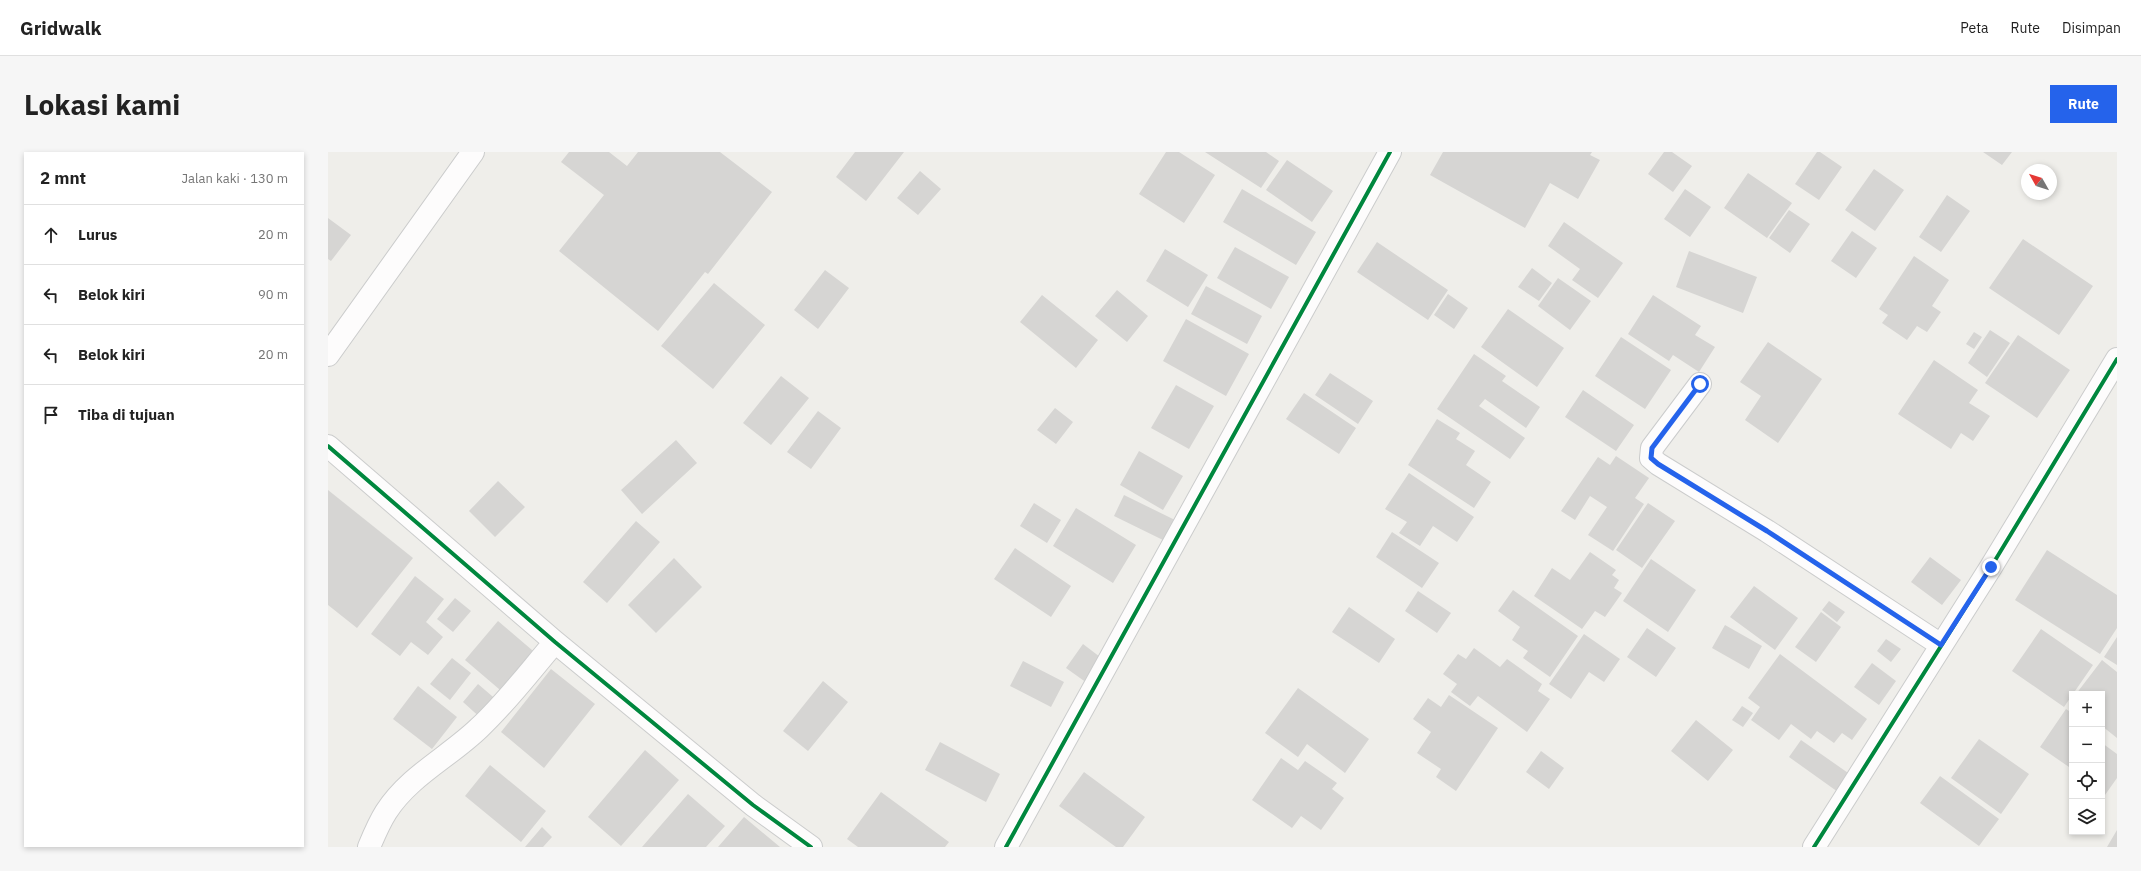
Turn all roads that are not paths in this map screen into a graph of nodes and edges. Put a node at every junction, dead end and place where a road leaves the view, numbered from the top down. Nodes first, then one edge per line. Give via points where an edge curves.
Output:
1 (473, 152) edge
2 (1390, 152) edge
3 (328, 355) edge
4 (2117, 359) edge
5 (1700, 384) dead end
6 (328, 446) edge
7 (555, 642) junction
8 (1941, 645) junction
9 (369, 847) edge
10 (811, 847) edge
11 (1006, 847) edge
12 (1814, 847) edge

1 - 3 street
2 - 11 street
4 - 8 street
5 - 8 street via 1652,448 1651,458
6 - 7 street
7 - 9 street via 483,725 400,795 387,810
7 - 10 street via 753,806
8 - 12 street

